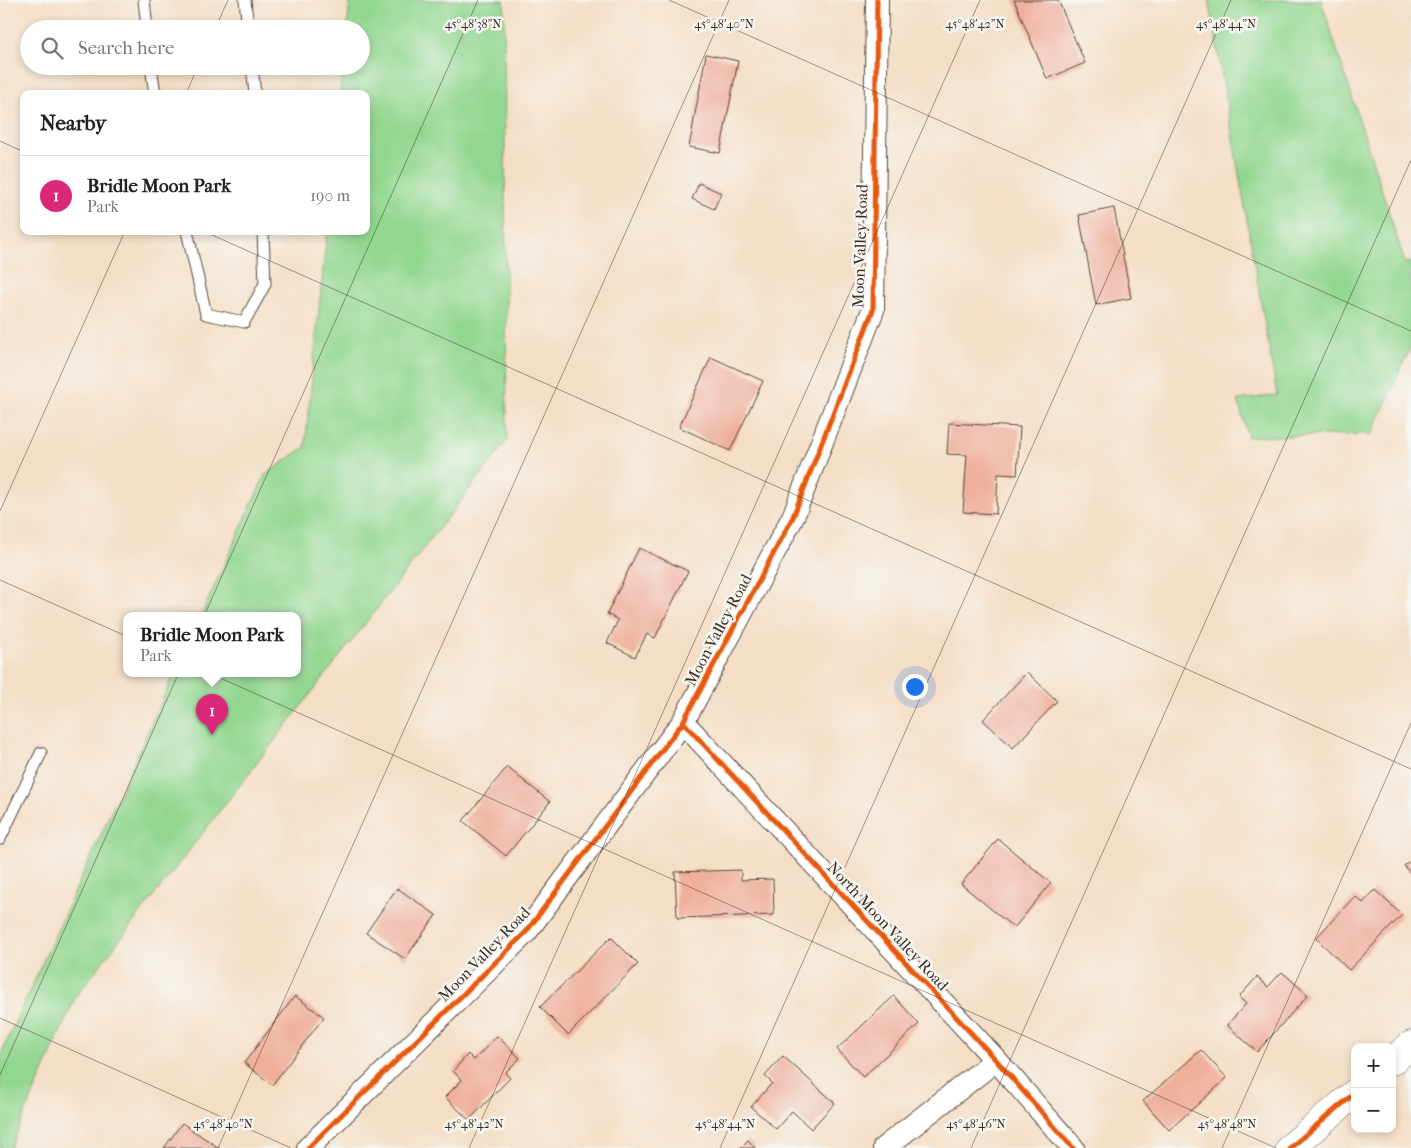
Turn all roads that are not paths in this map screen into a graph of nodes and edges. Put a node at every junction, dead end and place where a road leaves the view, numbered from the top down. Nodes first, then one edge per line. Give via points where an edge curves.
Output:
1 (144, 0) edge
2 (245, 0) edge
3 (877, 0) edge
4 (146, 20) edge
5 (247, 20) edge
6 (152, 75) edge
7 (253, 75) edge
8 (154, 90) edge
9 (255, 90) edge
10 (188, 235) edge
11 (263, 235) edge
12 (683, 722) junction
13 (41, 753) dead end
14 (0, 839) edge
15 (1411, 1045) edge
16 (1396, 1058) edge
17 (996, 1060) junction
18 (1351, 1096) edge
19 (308, 1148) edge
20 (884, 1148) edge
21 (1073, 1148) edge
22 (1290, 1148) edge

1 - 4 lane
2 - 5 lane
3 - 12 street, Moon Valley Road via 873,310 793,517
6 - 8 lane
7 - 9 lane
10 - 11 lane via 206,314 244,322 265,284
12 - 17 street, North Moon Valley Road
12 - 19 street, Moon Valley Road via 526,932
13 - 14 lane
15 - 16 street
17 - 20 street
17 - 21 street, North Moon Valley Road
18 - 22 street

